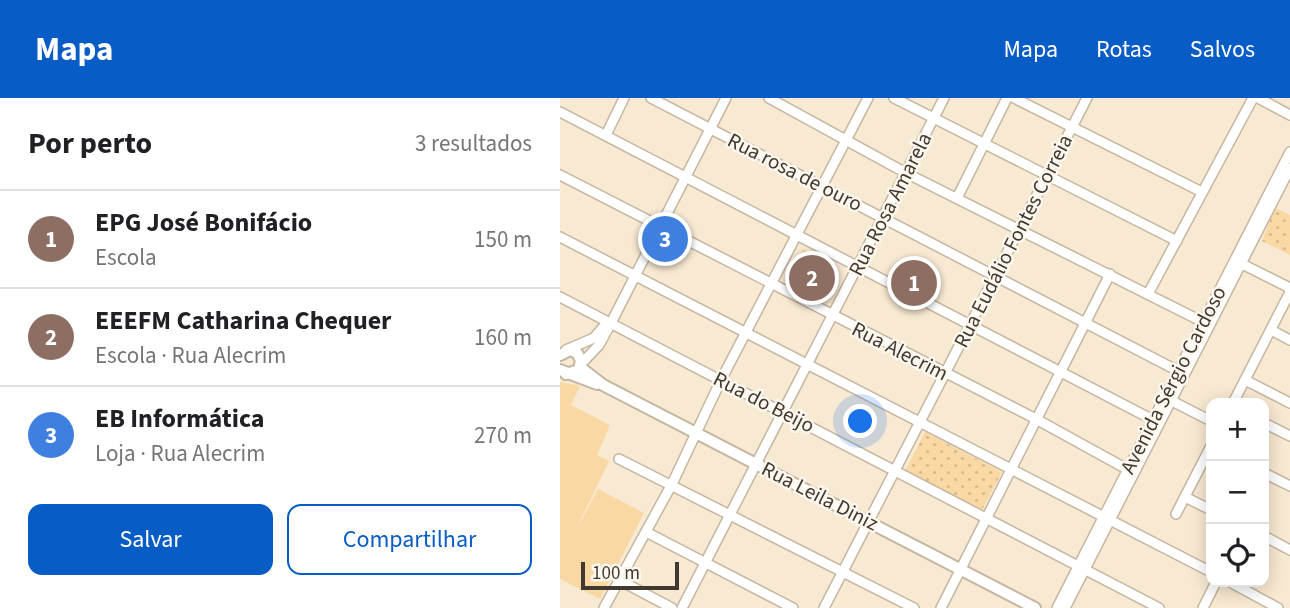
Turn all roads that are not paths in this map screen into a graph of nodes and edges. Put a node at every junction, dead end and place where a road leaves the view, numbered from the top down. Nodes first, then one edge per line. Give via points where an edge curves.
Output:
1 (624, 98) edge
2 (651, 98) edge
3 (726, 98) edge
4 (769, 98) edge
5 (868, 98) edge
6 (894, 98) edge
7 (944, 98) edge
8 (1007, 98) edge
9 (1014, 98) edge
10 (1087, 98) edge
11 (1255, 98) edge
12 (563, 113) edge
13 (1290, 115) edge
14 (933, 119) junction
15 (560, 125) edge
16 (1073, 126) junction
17 (710, 128) junction
18 (606, 135) junction
19 (848, 139) junction
20 (984, 145) junction
21 (1290, 152) edge
22 (1290, 168) edge
23 (906, 173) junction
24 (560, 175) edge
25 (685, 176) junction
26 (1046, 176) junction
27 (823, 186) junction
28 (1202, 192) junction
29 (1273, 194) junction
30 (957, 198) junction
31 (883, 218) junction
32 (660, 225) junction
33 (1018, 229) junction
34 (798, 236) junction
35 (560, 237) edge
36 (1177, 241) junction
37 (1238, 262) junction
38 (857, 267) junction
39 (634, 273) junction
40 (1110, 274) junction
41 (995, 275) junction
42 (772, 284) junction
43 (1290, 290) edge
44 (1149, 294) junction
45 (560, 297) edge
46 (832, 317) junction
47 (1087, 321) junction
48 (609, 322) junction
49 (1206, 323) junction
50 (971, 324) junction
51 (1271, 330) junction
52 (747, 332) junction
53 (1290, 340) edge
54 (562, 352) edge
55 (807, 363) junction
56 (581, 365) junction
57 (1062, 370) junction
58 (561, 372) edge
59 (1181, 372) junction
60 (944, 374) junction
61 (721, 380) junction
62 (1245, 380) junction
63 (603, 385) junction
64 (1236, 398) edge
65 (1167, 399) junction
66 (1290, 403) edge
67 (782, 411) junction
68 (1206, 418) edge
69 (1036, 419) junction
70 (1156, 421) junction
71 (920, 422) junction
72 (1269, 426) edge
73 (698, 434) junction
74 (1290, 436) edge
75 (1206, 456) edge
76 (619, 459) dead end
77 (755, 462) junction
78 (1012, 467) junction
79 (894, 469) junction
80 (1130, 471) junction
81 (1269, 476) edge
82 (672, 484) junction
83 (1290, 486) edge
84 (1185, 497) junction
85 (1206, 508) edge
86 (730, 514) junction
87 (1176, 514) dead end
88 (986, 517) junction
89 (1106, 518) junction
90 (868, 521) junction
91 (646, 532) junction
92 (1269, 539) edge
93 (1290, 550) edge
94 (706, 563) junction
95 (1081, 568) junction
96 (959, 569) junction
97 (1206, 569) edge
98 (843, 572) junction
99 (619, 580) junction
100 (1214, 587) edge
101 (1239, 587) edge
102 (604, 608) edge
103 (673, 608) edge
104 (682, 608) edge
105 (793, 608) edge
106 (824, 608) edge
107 (914, 608) edge
108 (941, 608) edge
109 (1035, 608) edge
110 (1057, 608) edge
111 (1065, 608) edge
112 (1159, 608) edge
113 (1203, 608) edge
114 (1278, 608) edge

1 - 18 street
2 - 17 street, Rua rosa de ouro
3 - 17 street
4 - 19 street
5 - 19 street
6 - 14 street
7 - 14 street, Rua Rosa Amarela
8 - 20 street
9 - 16 street
10 - 16 street, Rua Eudálio Fontes Correia
11 - 13 street
11 - 28 street
12 - 15 street
12 - 18 street
14 - 20 street
14 - 23 street, Rua Rosa Amarela
16 - 26 street, Rua Eudálio Fontes Correia
16 - 28 street
17 - 25 street
17 - 27 street, Rua rosa de ouro
18 - 25 street
19 - 23 street
19 - 27 street
20 - 26 street
20 - 30 street
21 - 29 street, Avenida Sérgio Cardoso
22 - 29 street, Avenida Sérgio Cardoso
23 - 30 street
23 - 31 street, Rua Rosa Amarela
24 - 32 street, Rua Alecrim
25 - 32 street
25 - 34 street
26 - 33 street, Rua Eudálio Fontes Correia
26 - 36 street
27 - 31 street, Rua rosa de ouro
27 - 34 street
28 - 36 street
29 - 37 street, Avenida Sérgio Cardoso
30 - 33 street
31 - 38 street, Rua Rosa Amarela
31 - 41 street, Rua rosa de ouro
32 - 39 street
32 - 42 street, Rua Alecrim
33 - 40 street
33 - 41 street, Rua Eudálio Fontes Correia
34 - 38 street
34 - 42 street
35 - 39 street
36 - 44 street
37 - 43 street
37 - 49 street, Avenida Sérgio Cardoso
38 - 46 street, Rua Rosa Amarela
38 - 50 street
39 - 48 street
39 - 52 street
40 - 44 street
40 - 47 street
41 - 47 street, Rua rosa de ouro
41 - 50 street, Rua Eudálio Fontes Correia
42 - 46 street, Rua Alecrim
42 - 52 street
43 - 51 street
44 - 49 street
45 - 48 street, Rua do Beijo
46 - 55 street, Rua Rosa Amarela
46 - 60 street, Rua Alecrim
47 - 57 street
47 - 59 street, Rua rosa de ouro
48 - 54 street via 594,338
48 - 56 street via 599,345
48 - 61 street, Rua do Beijo
49 - 59 street, Avenida Sérgio Cardoso
50 - 57 street
50 - 60 street, Rua Eudálio Fontes Correia
51 - 53 street
51 - 62 street
52 - 55 street
52 - 61 street
54 - 56 main road, Rua Leila Diniz via 577,353
55 - 67 street, Rua Rosa Amarela
55 - 71 street
56 - 58 main road via 573,374
56 - 63 main road, Rua Leila Diniz
57 - 69 street
57 - 70 street
58 - 63 main road, Rua Leila Diniz
59 - 65 street, Avenida Sérgio Cardoso
60 - 69 street, Rua Alecrim
60 - 71 street, Rua Eudálio Fontes Correia
61 - 67 street, Rua do Beijo
61 - 73 street
62 - 64 street
62 - 66 street
63 - 73 main road, Rua Leila Diniz
65 - 68 street
65 - 70 street, Avenida Sérgio Cardoso
67 - 77 street, Rua Rosa Amarela
67 - 79 street, Rua do Beijo
69 - 78 street
69 - 80 street, Rua Alecrim
70 - 80 street, Avenida Sérgio Cardoso
71 - 78 street
71 - 79 street, Rua Eudálio Fontes Correia
72 - 74 street
73 - 77 main road, Rua Leila Diniz
73 - 82 street
75 - 84 street
76 - 82 street
77 - 86 street, Rua Rosa Amarela
77 - 90 main road, Rua Leila Diniz
78 - 88 street
78 - 89 street
79 - 88 street, Rua do Beijo
79 - 90 street, Rua Eudálio Fontes Correia
80 - 89 street, Avenida Sérgio Cardoso
81 - 83 street
82 - 86 street
82 - 91 street
84 - 85 street
84 - 87 street
86 - 94 street, Rua Rosa Amarela
86 - 98 street
88 - 95 street, Rua do Beijo
88 - 96 street
89 - 95 street, Avenida Sérgio Cardoso
89 - 97 street
90 - 96 main road, Rua Leila Diniz
90 - 98 street, Rua Eudálio Fontes Correia
91 - 94 street
91 - 99 street
92 - 93 street
94 - 104 street, Rua Rosa Amarela
94 - 105 street
95 - 110 street, Avenida Sérgio Cardoso
95 - 111 street, Avenida Sérgio Cardoso
95 - 112 street, Rua do Beijo
96 - 108 street
96 - 109 main road, Rua Leila Diniz
98 - 106 street, Rua Eudálio Fontes Correia
98 - 107 street
99 - 102 street
99 - 103 street
100 - 113 street
101 - 114 street

